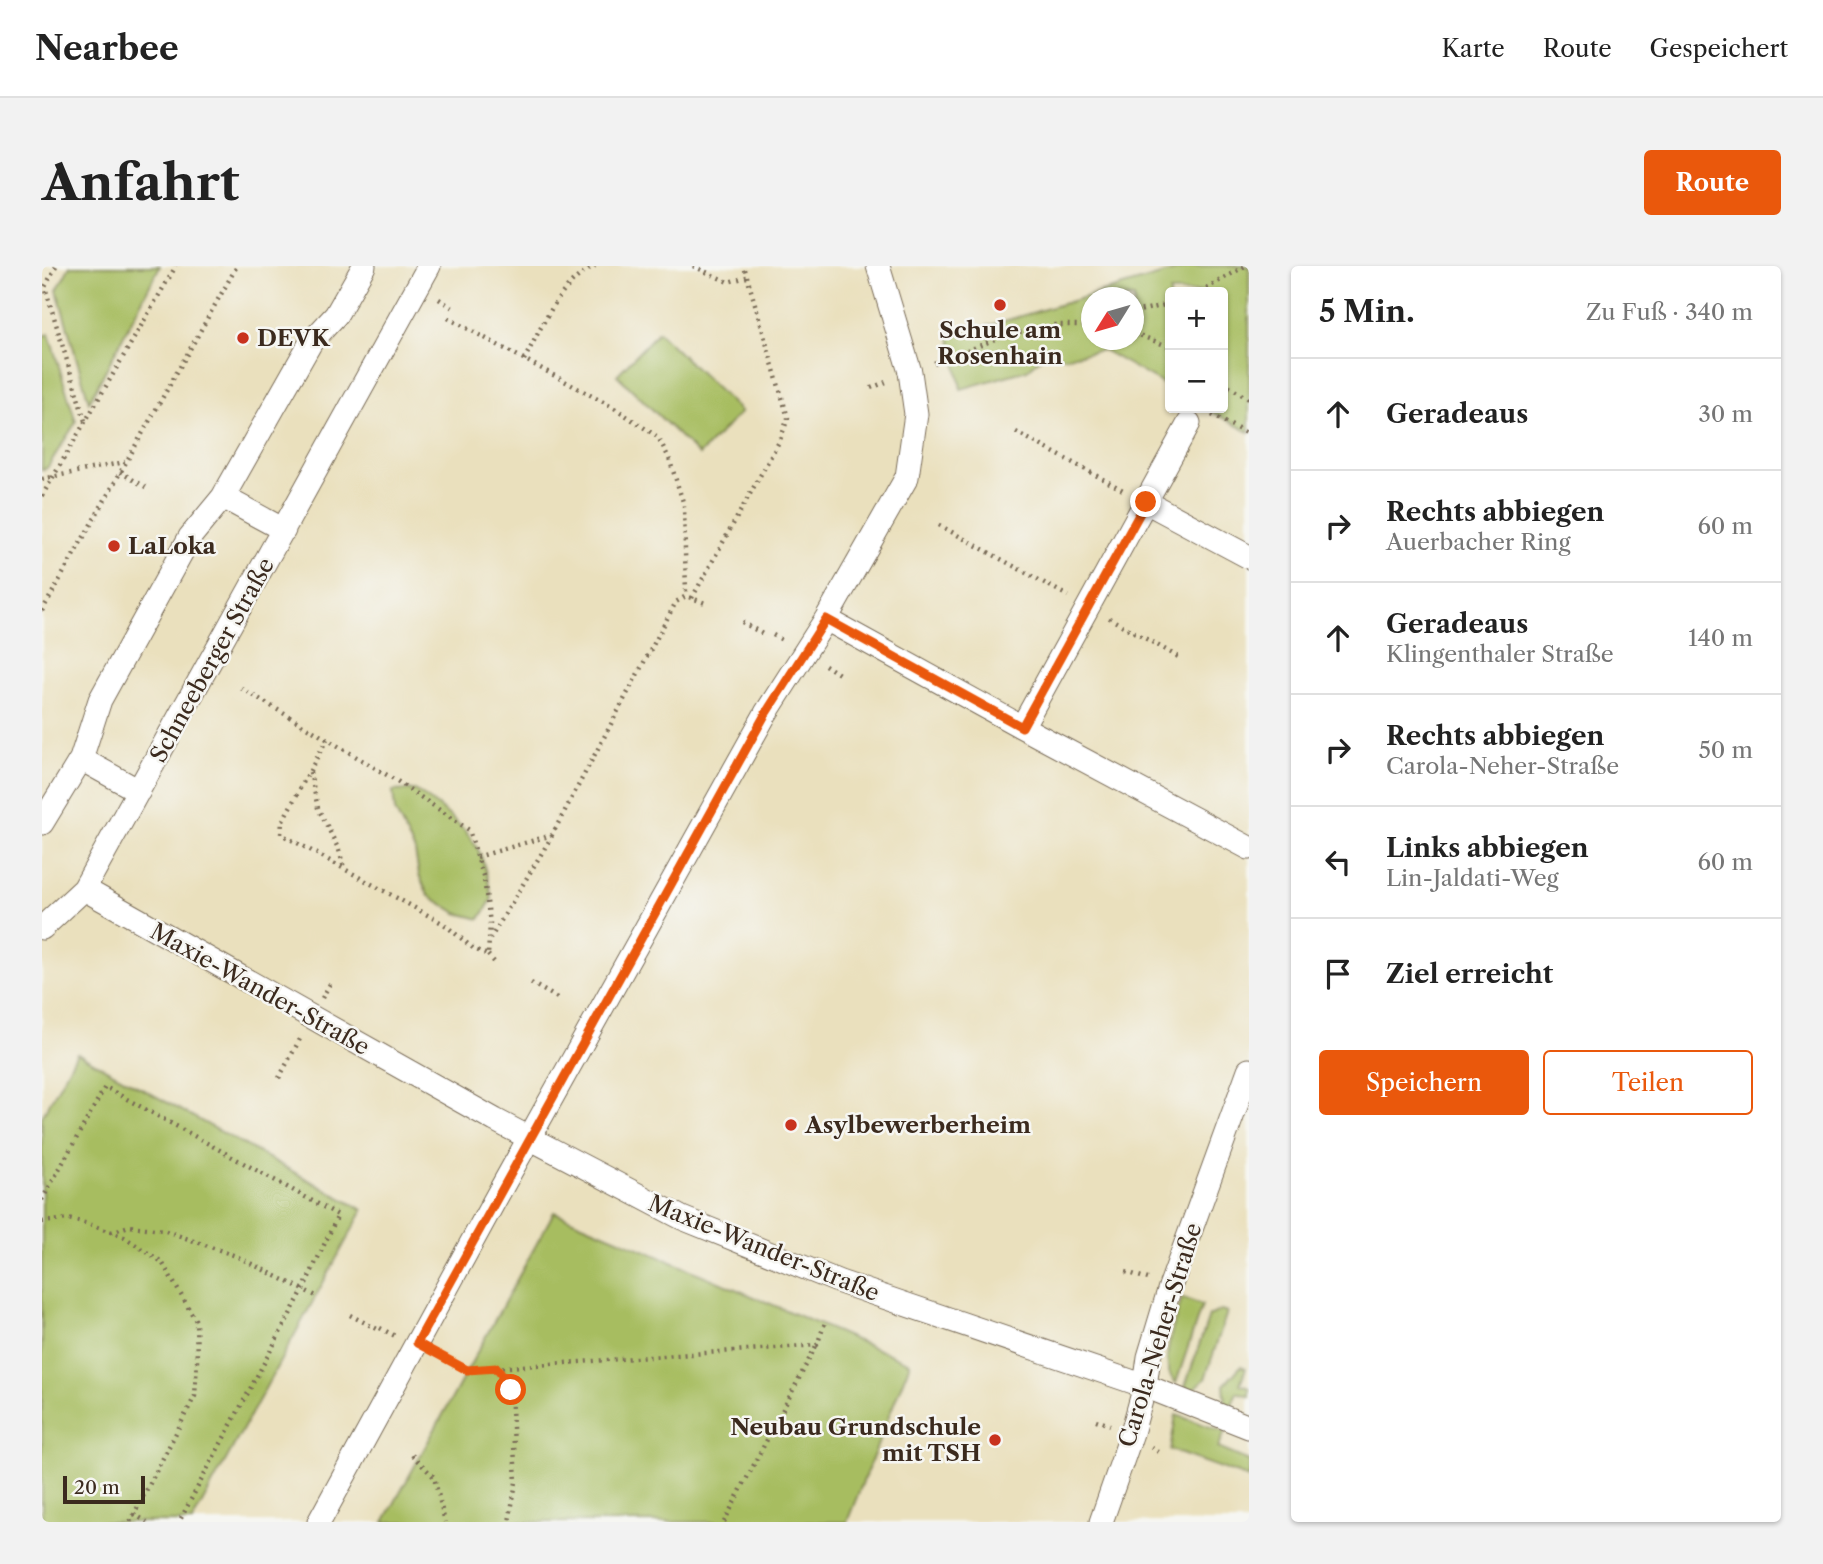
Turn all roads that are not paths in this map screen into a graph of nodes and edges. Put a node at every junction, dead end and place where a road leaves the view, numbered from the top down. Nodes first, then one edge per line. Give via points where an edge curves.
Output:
1 (364, 266) edge
2 (878, 266) edge
3 (427, 267) edge
4 (1189, 423) road end
5 (223, 497) junction
6 (1146, 502) junction
7 (284, 530) junction
8 (1249, 557) edge
9 (826, 619) junction
10 (1022, 727) junction
11 (81, 759) junction
12 (139, 791) junction
13 (42, 822) edge
14 (1249, 848) edge
15 (84, 889) junction
16 (42, 928) edge
17 (1249, 1070) edge
18 (530, 1139) junction
19 (1145, 1386) junction
20 (1249, 1427) edge
21 (319, 1522) edge
22 (1101, 1522) edge

1 - 5 street via 336,315 311,342
2 - 9 street via 910,372 916,414 909,465 907,477
3 - 7 street, Schneeberger Straße
4 - 6 street
5 - 7 street, Schneeberger Straße
5 - 11 street via 190,537 106,688
6 - 8 street
6 - 10 street
7 - 12 street, Schneeberger Straße
9 - 10 street
9 - 18 street via 766,713
10 - 14 street
11 - 12 street
11 - 13 street
12 - 15 street, Schneeberger Straße
15 - 16 street, Schneeberger Straße
15 - 18 street, Maxie-Wander-Straße
17 - 19 street, Carola-Neher-Straße via 1170,1287
18 - 19 street, Maxie-Wander-Straße via 682,1219 840,1282
18 - 21 street
19 - 20 street, Maxie-Wander-Straße
19 - 22 street, Carola-Neher-Straße

